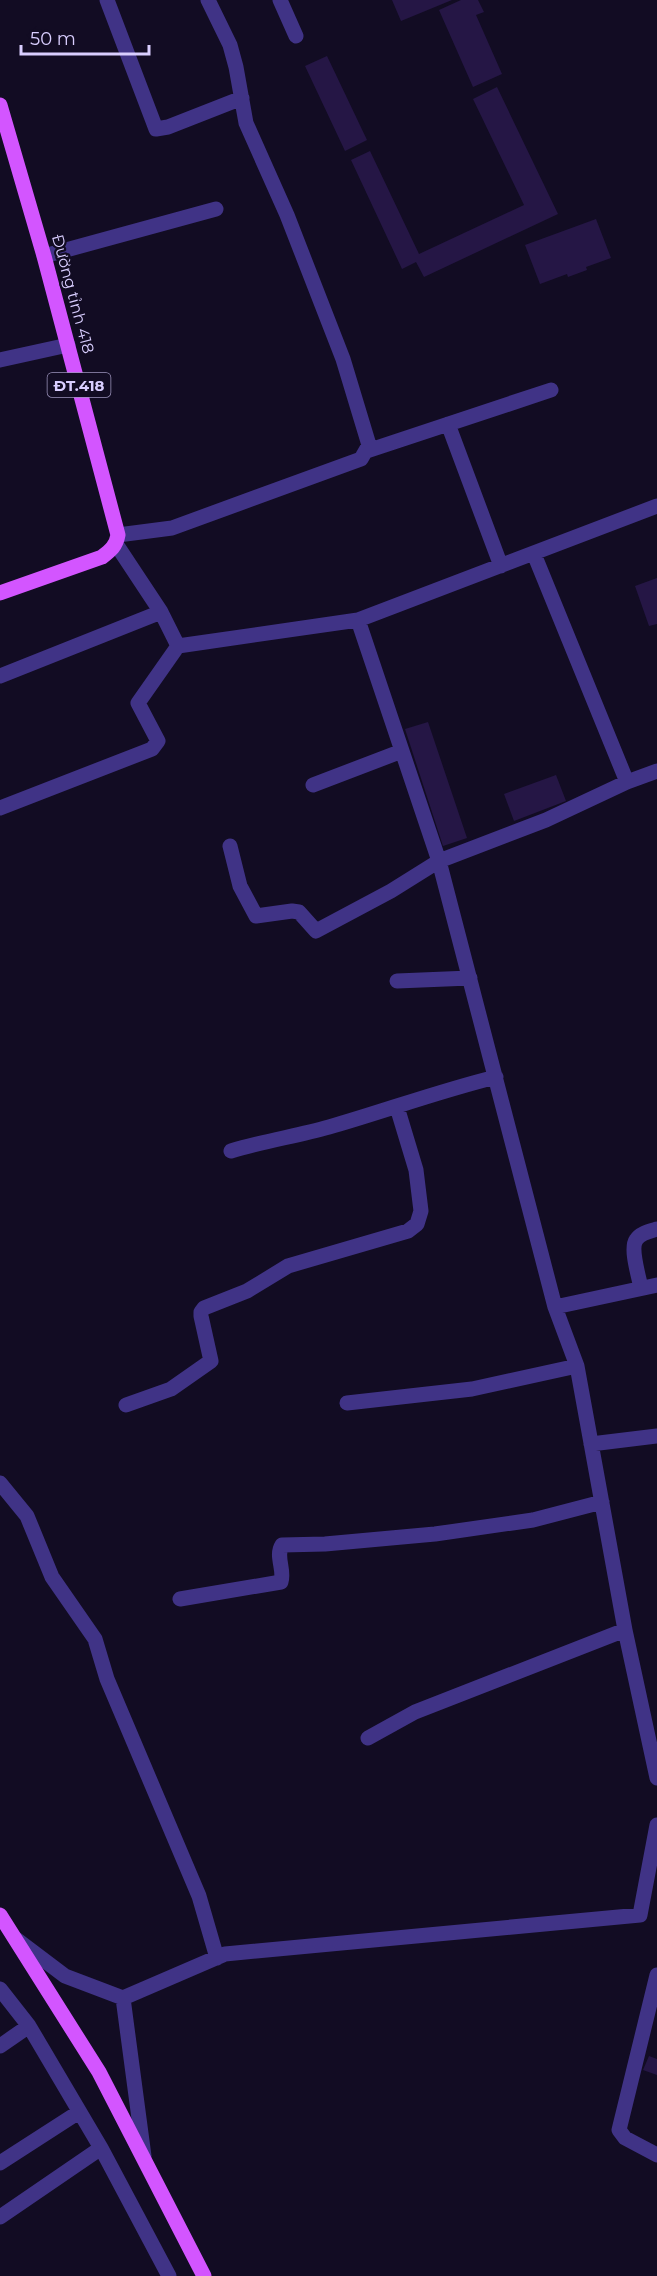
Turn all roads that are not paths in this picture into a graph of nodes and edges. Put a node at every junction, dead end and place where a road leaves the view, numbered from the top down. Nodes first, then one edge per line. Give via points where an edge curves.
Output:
1 (107, 0) edge
2 (208, 0) edge
3 (280, 0) edge
4 (296, 36) dead end
5 (242, 98) junction
6 (0, 105) edge
7 (216, 209) dead end
8 (44, 256) junction
9 (68, 345) junction
10 (0, 360) edge
11 (551, 390) dead end
12 (448, 424) junction
13 (367, 451) junction
14 (657, 506) edge
15 (117, 539) junction
16 (534, 554) junction
17 (501, 566) junction
18 (0, 593) edge
19 (161, 612) junction
20 (358, 620) junction
21 (178, 646) junction
22 (0, 676) edge
23 (402, 751) junction
24 (657, 771) edge
25 (627, 782) junction
26 (313, 785) dead end
27 (0, 808) edge
28 (230, 846) dead end
29 (439, 861) junction
30 (470, 978) junction
31 (396, 981) dead end
32 (496, 1077) junction
33 (398, 1107) junction
34 (231, 1151) dead end
35 (657, 1229) edge
36 (657, 1285) edge
37 (641, 1288) junction
38 (555, 1307) junction
39 (578, 1366) junction
40 (347, 1404) dead end
41 (126, 1405) dead end
42 (657, 1436) edge
43 (591, 1444) junction
44 (0, 1483) edge
45 (602, 1502) junction
46 (180, 1599) dead end
47 (626, 1630) junction
48 (368, 1738) dead end
49 (657, 1778) edge
50 (657, 1825) edge
51 (0, 1915) edge
52 (14, 1938) junction
53 (217, 1958) junction
54 (657, 1975) edge
55 (0, 1989) edge
56 (123, 1998) junction
57 (29, 2026) junction
58 (0, 2046) edge
59 (79, 2112) junction
60 (101, 2148) junction
61 (657, 2155) edge
62 (144, 2160) junction
63 (0, 2163) edge
64 (0, 2217) edge
65 (169, 2276) edge
66 (204, 2276) edge

1 - 5 street via 156,129
2 - 5 street via 230,45
3 - 4 street
5 - 13 street via 246,123 343,359 369,440
6 - 8 main road, Đường tỉnh 418 / ĐT.418
7 - 8 street
8 - 9 main road, Đường tỉnh 418 / ĐT.418
9 - 10 street
9 - 15 main road, Đường tỉnh 418 / ĐT.418
11 - 12 street
12 - 13 street
12 - 17 street
13 - 15 street via 361,459 172,528
14 - 16 street
15 - 18 main road via 111,551 102,557
15 - 19 street
16 - 17 street
16 - 25 street
17 - 20 street
19 - 21 street
19 - 22 street
20 - 21 street
20 - 23 street
21 - 27 street via 138,704 158,741 152,749
23 - 26 street
23 - 29 street
24 - 25 street
25 - 29 street via 546,820
28 - 29 street via 240,886 256,916 298,912 316,931
29 - 30 street
30 - 31 street
30 - 32 street
32 - 33 street
32 - 38 street
33 - 34 street
33 - 41 street via 417,1170 417,1224 408,1231 288,1266 247,1290 204,1308 201,1316 212,1361 171,1389
35 - 37 street via 636,1240
36 - 37 street
37 - 38 street
38 - 39 street
39 - 40 street via 472,1389
39 - 43 street
42 - 43 street
43 - 45 street
44 - 53 street via 27,1516 52,1577 95,1639 107,1679 199,1896
45 - 46 street via 533,1520 435,1534 282,1545 281,1582
45 - 47 street
47 - 48 street via 415,1712
47 - 49 street
50 - 53 street via 640,1915
51 - 52 main road
52 - 56 street via 65,1976
52 - 62 main road via 99,2072
53 - 56 street
54 - 61 street via 619,2130 625,2138
55 - 57 street
56 - 62 street
57 - 58 street
57 - 59 street
59 - 60 street
59 - 63 street
60 - 64 street
60 - 65 street
62 - 66 main road

